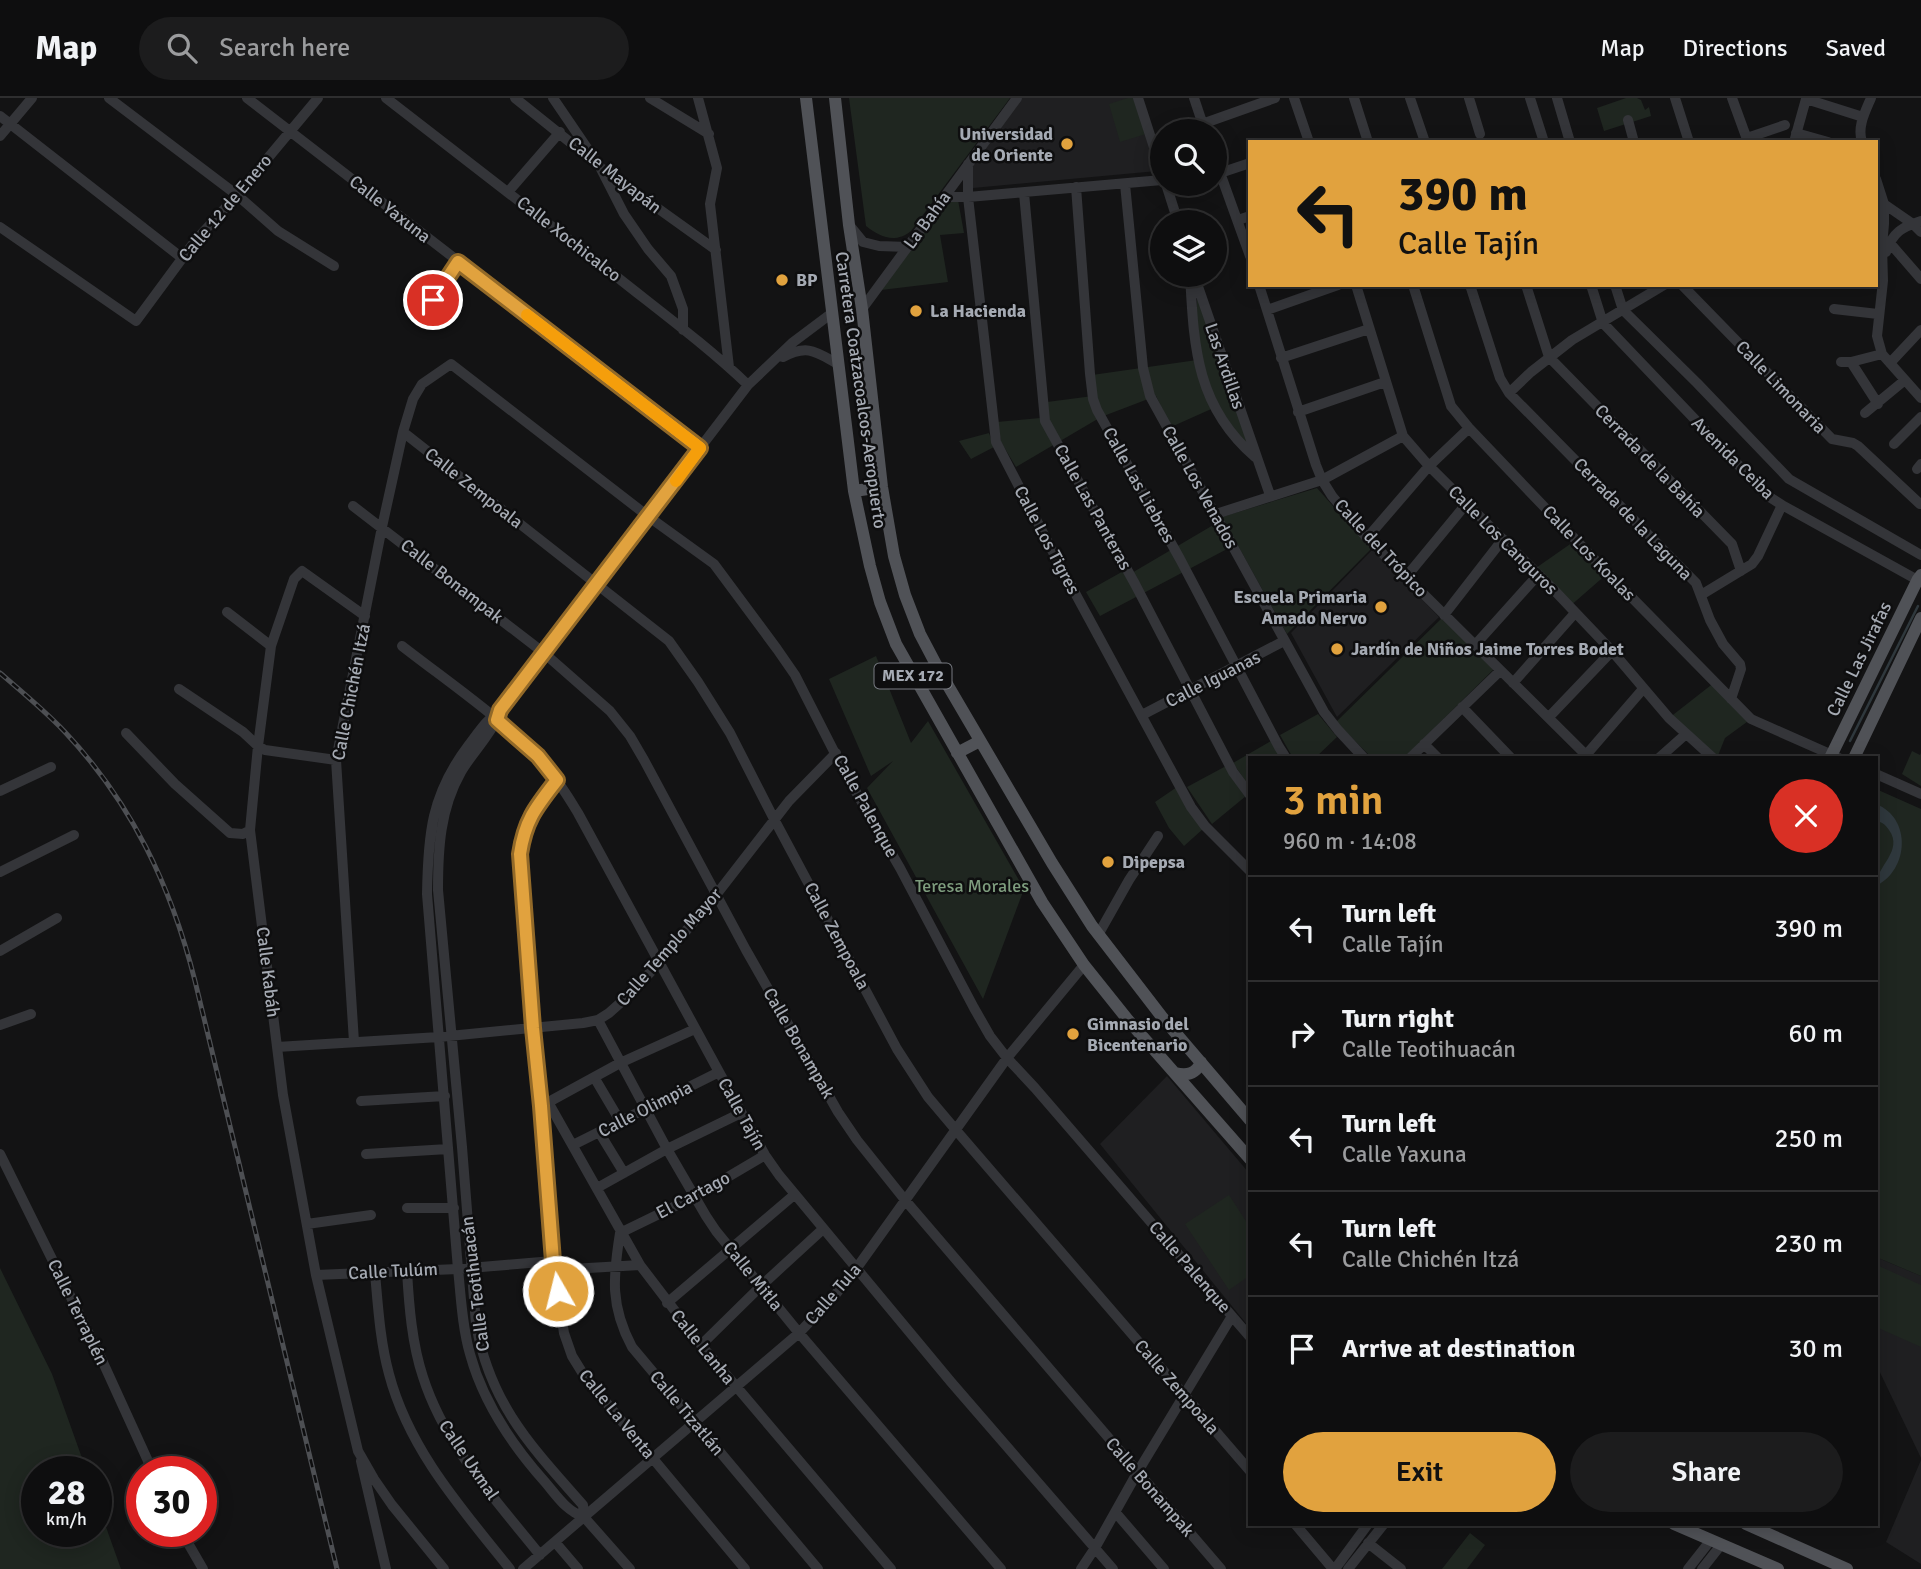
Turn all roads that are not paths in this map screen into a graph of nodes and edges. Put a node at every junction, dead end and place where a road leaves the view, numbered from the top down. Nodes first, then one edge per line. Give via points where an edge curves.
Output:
1 (32, 98) edge
2 (109, 98) edge
3 (247, 98) edge
4 (318, 98) edge
5 (386, 98) edge
6 (516, 98) edge
7 (553, 98) edge
8 (650, 98) edge
9 (698, 98) edge
10 (835, 98) edge
11 (1017, 98) edge
12 (1138, 98) edge
13 (1194, 98) edge
14 (1275, 98) edge
15 (1294, 98) edge
16 (1354, 98) edge
17 (1410, 98) edge
18 (1469, 98) edge
19 (1530, 98) edge
20 (1557, 98) edge
21 (1675, 98) edge
22 (1732, 98) edge
23 (1871, 98) edge
24 (807, 99) edge
25 (1806, 99) edge
26 (0, 116) edge
27 (1863, 117) junction
28 (1201, 119) edge
29 (1224, 119) edge
30 (1628, 120) dead end
31 (10, 124) junction
32 (1785, 125) dead end
33 (289, 130) junction
34 (560, 132) junction
35 (709, 134) junction
36 (1480, 134) dead end
37 (1150, 135) edge
38 (0, 136) edge
39 (1795, 138) edge
40 (1308, 140) edge
41 (1367, 140) edge
42 (1424, 140) edge
43 (1544, 140) edge
44 (1569, 140) edge
45 (1633, 140) edge
46 (1688, 140) edge
47 (1747, 140) edge
48 (1862, 140) edge
49 (968, 164) junction
50 (1248, 164) edge
51 (600, 167) junction
52 (1227, 171) edge
53 (1150, 183) edge
54 (1125, 184) junction
55 (1076, 187) junction
56 (1878, 191) edge
57 (508, 192) junction
58 (1024, 193) junction
59 (1227, 194) edge
60 (237, 195) junction
61 (944, 197) junction
62 (968, 197) junction
63 (1881, 210) edge
64 (1248, 216) edge
65 (1238, 219) junction
66 (1917, 223) edge
67 (849, 225) junction
68 (0, 226) edge
69 (1921, 232) edge
70 (1883, 244) edge
71 (908, 247) junction
72 (716, 250) junction
73 (1248, 250) edge
74 (182, 258) junction
75 (458, 262) junction
76 (334, 266) dead end
77 (1921, 279) edge
78 (1879, 280) edge
79 (1192, 287) edge
80 (1196, 287) edge
81 (1260, 287) edge
82 (1332, 287) edge
83 (1357, 287) edge
84 (1414, 287) edge
85 (1471, 287) edge
86 (1526, 287) edge
87 (1592, 287) edge
88 (1616, 287) edge
89 (1661, 287) edge
90 (1684, 287) edge
91 (862, 309) junction
92 (1834, 309) dead end
93 (1267, 310) junction
94 (1623, 310) junction
95 (832, 313) junction
96 (1878, 314) junction
97 (421, 319) dead end
98 (1603, 323) junction
99 (1369, 329) junction
100 (683, 330) junction
101 (1921, 330) edge
102 (1882, 354) junction
103 (1549, 357) junction
104 (1282, 358) junction
105 (773, 362) junction
106 (1890, 363) junction
107 (451, 364) joint
108 (838, 364) junction
109 (729, 367) junction
110 (1905, 380) junction
111 (1385, 382) junction
112 (748, 385) junction
113 (1509, 393) junction
114 (1921, 398) edge
115 (1878, 404) junction
116 (1298, 412) junction
117 (1865, 413) dead end
118 (1921, 417) edge
119 (1469, 428) junction
120 (403, 432) junction
121 (1403, 436) junction
122 (1894, 444) dead end
123 (700, 448) junction
124 (1256, 457) junction
125 (1429, 466) junction
126 (1322, 480) junction
127 (881, 487) junction
128 (854, 491) junction
129 (1270, 495) junction
130 (1467, 503) junction
131 (1920, 504) edge
132 (1782, 505) junction
133 (353, 506) dead end
134 (1216, 514) junction
135 (649, 517) junction
136 (382, 527) junction
137 (1367, 538) junction
138 (1503, 539) junction
139 (1921, 555) edge
140 (1741, 571) junction
141 (1538, 575) junction
142 (1406, 577) junction
143 (1920, 579) edge
144 (597, 584) junction
145 (1700, 596) junction
146 (227, 612) dead end
147 (1575, 613) junction
148 (1444, 615) junction
149 (365, 616) junction
150 (1921, 618) edge
151 (1284, 642) junction
152 (1475, 645) junction
153 (271, 646) junction
154 (402, 646) dead end
155 (1612, 651) junction
156 (544, 653) junction
157 (1236, 667) junction
158 (1500, 671) junction
159 (1513, 683) junction
160 (179, 689) dead end
161 (1643, 689) junction
162 (1191, 691) junction
163 (1731, 699) junction
164 (1462, 708) junction
165 (1142, 715) junction
166 (496, 716) junction
167 (1549, 717) junction
168 (126, 733) dead end
169 (1686, 734) junction
170 (980, 741) junction
171 (1424, 744) junction
172 (258, 746) junction
173 (836, 753) junction
174 (957, 753) junction
175 (1285, 756) edge
176 (1362, 756) edge
177 (1412, 756) edge
178 (1436, 756) edge
179 (1509, 756) edge
180 (1588, 756) edge
181 (1661, 756) edge
182 (1711, 756) edge
183 (1832, 756) edge
184 (1834, 756) edge
185 (1855, 756) edge
186 (336, 760) junction
187 (51, 767) dead end
188 (1878, 775) edge
189 (557, 780) junction
190 (0, 791) edge
191 (1248, 792) edge
192 (1921, 794) edge
193 (774, 819) junction
194 (250, 830) junction
195 (74, 835) dead end
196 (1158, 836) dead end
197 (1248, 869) edge
198 (0, 872) edge
199 (716, 895) junction
200 (57, 918) dead end
201 (1098, 935) junction
202 (0, 951) edge
203 (659, 963) junction
204 (1084, 965) junction
205 (31, 1014) dead end
206 (598, 1020) junction
207 (0, 1026) edge
208 (533, 1028) junction
209 (695, 1029) junction
210 (451, 1036) junction
211 (439, 1037) junction
212 (355, 1042) junction
213 (277, 1047) junction
214 (1007, 1058) junction
215 (1201, 1062) junction
216 (620, 1063) junction
217 (719, 1072) junction
218 (1175, 1073) junction
219 (594, 1077) junction
220 (445, 1096) junction
221 (361, 1101) dead end
222 (545, 1104) junction
223 (645, 1109) junction
224 (741, 1113) junction
225 (1248, 1118) edge
226 (620, 1121) junction
227 (955, 1129) junction
228 (599, 1132) junction
229 (573, 1146) junction
230 (448, 1149) junction
231 (667, 1149) junction
232 (0, 1154) edge
233 (366, 1154) dead end
234 (765, 1155) junction
235 (1248, 1157) edge
236 (624, 1173) junction
237 (597, 1188) junction
238 (794, 1195) junction
239 (694, 1196) junction
240 (905, 1200) junction
241 (407, 1208) dead end
242 (454, 1208) junction
243 (370, 1215) dead end
244 (307, 1224) junction
245 (823, 1229) junction
246 (620, 1233) junction
247 (730, 1249) junction
248 (554, 1265) junction
249 (640, 1265) junction
250 (471, 1268) junction
251 (615, 1268) junction
252 (458, 1269) junction
253 (856, 1269) junction
254 (407, 1271) junction
255 (375, 1273) junction
256 (316, 1275) junction
257 (761, 1286) junction
258 (667, 1303) junction
259 (1232, 1316) junction
260 (799, 1333) junction
261 (1248, 1335) edge
262 (701, 1345) junction
263 (736, 1387) junction
264 (1184, 1394) junction
265 (501, 1401) junction
266 (491, 1408) junction
267 (695, 1422) junction
268 (358, 1451) junction
269 (146, 1456) edge
270 (652, 1458) junction
271 (1248, 1469) edge
272 (1138, 1473) junction
273 (1116, 1513) junction
274 (584, 1517) junction
275 (1297, 1526) edge
276 (1366, 1526) edge
277 (1382, 1526) edge
278 (1678, 1526) edge
279 (1750, 1526) edge
280 (555, 1542) junction
281 (1368, 1543) junction
282 (1716, 1543) junction
283 (191, 1547) edge
284 (1095, 1548) junction
285 (540, 1555) junction
286 (204, 1569) edge
287 (386, 1569) edge
288 (444, 1569) edge
289 (510, 1569) edge
290 (523, 1569) edge
291 (578, 1569) edge
292 (630, 1569) edge
293 (746, 1569) edge
294 (818, 1569) edge
295 (891, 1569) edge
296 (1001, 1569) edge
297 (1082, 1569) edge
298 (1113, 1569) edge
299 (1164, 1569) edge
300 (1222, 1569) edge
301 (1334, 1569) edge
302 (1348, 1569) edge
303 (1401, 1569) edge
304 (1688, 1569) edge
305 (1702, 1569) edge
306 (1778, 1569) edge
307 (1847, 1569) edge

1 - 31 street
2 - 60 street
3 - 33 street, Calle Yaxuna
4 - 33 street, Calle 12 de Enero
5 - 57 street, Calle Xochicalco
6 - 34 street, Calle Mayapán
7 - 51 street
8 - 35 street
9 - 35 street
10 - 67 main road, Carretera Coatzacoalcos-Aeropuerto / MEX 172
11 - 49 street, La Bahía
12 - 37 street
13 - 28 street
14 - 29 street
15 - 40 street
16 - 41 street
17 - 42 street
18 - 36 street
19 - 43 street
20 - 44 street
21 - 46 street
22 - 47 street
23 - 27 street
24 - 95 main road, Carretera Coatzacoalcos-Aeropuerto / MEX 172
25 - 27 street
25 - 39 street
26 - 31 street
27 - 48 street
30 - 45 street
31 - 38 street
31 - 74 street
32 - 47 street
33 - 60 street, Calle 12 de Enero
33 - 75 street, Calle Yaxuna
34 - 51 street, Calle Mayapán
34 - 57 street
35 - 72 street via 717,167 710,204
49 - 61 street, La Bahía
49 - 62 street, Calle Los Tigres
50 - 52 street
51 - 72 street, Calle Mayapán
51 - 100 street via 624,214 671,276 683,309
53 - 54 street
54 - 55 street
54 - 134 street, Calle Los Venados via 1145,380
55 - 58 street
55 - 157 street, Calle Las Liebres via 1094,404
56 - 63 street
57 - 100 street, Calle Xochicalco
58 - 62 street
58 - 162 street, Calle Las Panteras via 1045,421
59 - 65 street
60 - 74 street, Calle 12 de Enero
60 - 76 street via 278,231
61 - 62 street
61 - 71 street, La Bahía
62 - 165 street, Calle Los Tigres via 996,442
63 - 66 street
63 - 70 street
64 - 65 street
65 - 73 street
66 - 69 street
66 - 70 street via 1904,226
67 - 71 street via 863,242
67 - 91 main road, Carretera Coatzacoalcos-Aeropuerto / MEX 172
68 - 74 street, Calle 12 de Enero via 136,321
70 - 77 street
70 - 78 street
71 - 91 street, La Bahía
72 - 109 street
75 - 97 street
75 - 123 street, Calle Yaxuna
78 - 96 street
79 - 124 street, Las Ardillas via 1194,337 1204,384 1231,432
80 - 124 street, Las Ardillas
81 - 93 street, Calle del Trópico
82 - 93 street
83 - 99 street, Calle Los Canguros
84 - 119 street, Calle Los Koalas via 1451,406
85 - 113 street
86 - 103 street
87 - 98 street, Avenida Ceiba
88 - 94 street, Avenida Ceiba
89 - 94 street
90 - 131 street, Calle Limonaria via 1832,439 1858,446
91 - 127 main road, Carretera Coatzacoalcos-Aeropuerto / MEX 172
92 - 96 street
93 - 104 street, Calle del Trópico
94 - 98 street
94 - 139 street, Avenida Ceiba via 1789,479
95 - 105 street, Calle Teotihuacán
95 - 108 main road, Carretera Coatzacoalcos-Aeropuerto / MEX 172
96 - 102 street
98 - 103 street
98 - 132 street, Avenida Ceiba
99 - 104 street
99 - 111 street, Calle Los Canguros
100 - 109 street, Calle Xochicalco
101 - 106 street
102 - 106 street
102 - 115 street via 1846,362
103 - 113 street
103 - 140 street, Cerrada de la Bahía via 1732,544
104 - 116 street, Calle del Trópico
105 - 108 street via 790,353 815,351
105 - 112 street, Calle Teotihuacán
106 - 110 street
107 - 120 street, Calle Chichén Itzá via 422,384
107 - 135 street, Calle Palenque
108 - 128 main road, Carretera Coatzacoalcos-Aeropuerto / MEX 172
109 - 112 street, Calle Xochicalco
110 - 114 street
110 - 115 street
111 - 116 street
111 - 121 street, Calle Los Canguros
112 - 123 street, Calle Teotihuacán
113 - 145 street, Cerrada de la Laguna via 1696,583
115 - 117 street
116 - 126 street, Calle del Trópico
118 - 122 street
119 - 125 street
119 - 163 street, Calle Los Koalas
120 - 136 street, Calle Chichén Itzá
120 - 144 street, Calle Zempoala
121 - 125 street, Calle Los Canguros
121 - 126 street
123 - 135 street, Calle Teotihuacán
124 - 129 street, Las Ardillas
125 - 130 street, Calle Los Canguros
125 - 137 street
126 - 129 street
126 - 137 street, Calle del Trópico
127 - 128 main road
127 - 170 main road, Carretera Coatzacoalcos-Aeropuerto / MEX 172 via 894,556 920,634
128 - 174 main road, Carretera Coatzacoalcos-Aeropuerto / MEX 172 via 870,566 896,644
129 - 134 street
130 - 138 street, Calle Los Canguros
130 - 142 street
132 - 140 street via 1758,556
132 - 143 street, Avenida Ceiba
133 - 136 street, Calle Bonampak
134 - 151 street, Calle Los Venados
135 - 144 street, Calle Teotihuacán
135 - 173 street, Calle Palenque via 714,564 795,676
136 - 149 street, Calle Chichén Itzá
136 - 156 street, Calle Bonampak
137 - 142 street, Calle del Trópico
138 - 141 street, Calle Los Canguros
138 - 148 street
140 - 145 street
141 - 147 street, Calle Los Canguros
141 - 152 street
142 - 148 street, Calle del Trópico
143 - 184 main road, Calle Las Jirafas
144 - 156 street, Calle Teotihuacán
144 - 193 street, Calle Zempoala via 669,640 715,706
145 - 163 street, Cerrada de la Laguna via 1723,644 1740,664
146 - 153 street
147 - 155 street, Calle Los Canguros
147 - 159 street
148 - 152 street, Calle del Trópico
149 - 153 street, Calle Kabáh via 302,571 294,579
149 - 186 street, Calle Chichén Itzá
150 - 185 main road
151 - 157 street, Calle Iguanas
151 - 176 street, Calle Los Venados via 1324,712
152 - 158 street, Calle del Trópico
153 - 172 street, Calle Kabáh
154 - 166 street, Calle Tajín
155 - 161 street, Calle Los Canguros
155 - 167 street
156 - 166 street, Calle Teotihuacán
156 - 199 street, Calle Bonampak via 611,711 629,736
157 - 162 street, Calle Iguanas
157 - 175 street, Calle Las Liebres
158 - 159 street, Calle del Trópico
158 - 164 street
159 - 167 street, Calle del Trópico
160 - 172 street
161 - 169 street, Calle Los Canguros
161 - 180 street
162 - 165 street, Calle Iguanas
162 - 191 street, Calle Las Panteras
163 - 183 street, Calle Los Koalas via 1752,720
164 - 171 street
164 - 179 street
165 - 197 street, Calle Los Tigres via 1196,815
166 - 189 street, Calle Tajín
166 - 210 street, Calle Teotihuacán via 461,773 440,832 438,890
166 - 211 street, Calle Teotihuacán via 462,754 444,785 429,835 427,894
167 - 180 street, Calle del Trópico
168 - 194 street via 230,833
169 - 181 street
169 - 182 street, Calle Los Canguros
170 - 174 main road
170 - 201 main road, Carretera Coatzacoalcos-Aeropuerto / MEX 172
171 - 177 street
171 - 178 street
172 - 186 street
172 - 194 street, Calle Kabáh
173 - 193 street, Calle Templo Mayor
173 - 214 street, Calle Palenque via 974,1008
174 - 204 main road, Carretera Coatzacoalcos-Aeropuerto / MEX 172 via 1042,902
186 - 212 street, Calle Chichén Itzá
187 - 190 street
188 - 192 street
189 - 203 street, Calle Tajín
189 - 208 street, Calle La Venta via 530,815 520,854
193 - 199 street, Calle Templo Mayor
193 - 227 street, Calle Zempoala via 906,1066
194 - 213 street, Calle Kabáh
195 - 198 street
196 - 201 street
199 - 203 street, Calle Templo Mayor
199 - 240 street, Calle Bonampak via 838,1112
200 - 202 street
201 - 215 main road, Carretera Coatzacoalcos-Aeropuerto / MEX 172
203 - 206 street, Calle Templo Mayor via 619,1006
203 - 209 street, Calle Tajín
204 - 214 street, Calle Tula
204 - 218 main road, Carretera Coatzacoalcos-Aeropuerto / MEX 172
205 - 207 street
206 - 208 street, Calle Templo Mayor
206 - 216 street, Calle Mitla
208 - 210 street, Calle Templo Mayor
208 - 222 street, Calle La Venta
209 - 216 street
209 - 217 street, Calle Tajín
210 - 211 street, Calle Templo Mayor
210 - 250 street, Calle Teotihuacán
211 - 212 street, Calle Templo Mayor
211 - 220 street, Calle Teotihuacán
212 - 213 street, Calle Templo Mayor
213 - 244 street, Calle Kabáh
214 - 227 street, Calle Tula
214 - 259 street, Calle Palenque
215 - 218 main road via 1193,1073
215 - 225 main road, Carretera Coatzacoalcos-Aeropuerto / MEX 172
216 - 219 street
216 - 223 street, Calle Mitla
217 - 223 street, Calle Olimpia
217 - 224 street, Calle Tajín
218 - 235 main road, Carretera Coatzacoalcos-Aeropuerto / MEX 172
219 - 222 street
219 - 226 street
220 - 221 street
220 - 230 street, Calle Teotihuacán
222 - 229 street, Calle Lanha
222 - 248 street, Calle La Venta
223 - 226 street, Calle Olimpia
223 - 231 street, Calle Mitla
224 - 231 street
224 - 234 street, Calle Tajín
226 - 228 street, Calle Olimpia
227 - 240 street, Calle Tula
227 - 264 street, Calle Zempoala
228 - 229 street, Calle Olimpia
228 - 236 street
229 - 237 street, Calle Lanha
230 - 233 street
230 - 242 street, Calle Teotihuacán
231 - 236 street
231 - 239 street, Calle Mitla
232 - 269 street, Calle Terraplén
234 - 238 street, Calle Tajín
234 - 239 street, El Cartago
236 - 237 street
237 - 246 street, Calle Lanha
238 - 245 street, Calle Tajín
238 - 247 street
239 - 246 street, El Cartago
239 - 247 street, Calle Mitla
240 - 253 street, Calle Tula
240 - 272 street, Calle Bonampak
241 - 242 street
242 - 252 street, Calle Teotihuacán
243 - 244 street
244 - 256 street, Calle Kabáh
245 - 253 street, Calle Tajín
245 - 257 street
246 - 249 street, Calle Lanha
246 - 251 street, Calle Tizatlán
247 - 257 street, Calle Mitla
247 - 258 street
248 - 250 street, Calle Tulúm
248 - 251 street, Calle Tulúm
248 - 270 street, Calle La Venta via 572,1356 584,1377
249 - 251 street, Calle Tulúm
249 - 258 street, Calle Lanha
250 - 252 street, Calle Tulúm
250 - 265 street, Calle Teotihuacán via 480,1349
251 - 267 street, Calle Tizatlán via 616,1301 626,1336
252 - 254 street, Calle Tulúm
252 - 266 street, Calle Teotihuacán via 469,1351
253 - 260 street, Calle Tula
253 - 284 street, Calle Tajín
254 - 255 street, Calle Tulúm
254 - 285 street, Calle Uxmal via 421,1374 431,1400 473,1472
255 - 256 street, Calle Tulúm
255 - 289 street via 388,1373 413,1438
256 - 268 street, Calle Kabáh
257 - 260 street, Calle Mitla
257 - 262 street
258 - 262 street, Calle Lanha
259 - 261 street, Calle Palenque
259 - 264 street
260 - 263 street, Calle Tula
260 - 296 street, Calle Mitla
262 - 263 street, Calle Lanha
263 - 267 street, Calle Tula
263 - 295 street, Calle Lanha
264 - 271 street, Calle Zempoala
264 - 272 street
265 - 266 street
265 - 274 street, Calle Teotihuacán via 520,1431 583,1505
266 - 274 street, Calle Teotihuacán via 537,1472 572,1513
267 - 270 street, Calle Tula
267 - 294 street, Calle Tizatlán
268 - 287 street, Calle Kabáh
268 - 288 street, Calle Kabáh via 392,1504
270 - 274 street, Calle Tula
270 - 293 street, Calle La Venta
272 - 273 street
272 - 300 street, Calle Bonampak
273 - 284 street
273 - 299 street
274 - 280 street, Calle Tula
274 - 292 street
275 - 301 street
276 - 301 street
277 - 281 street
278 - 282 main road
279 - 307 main road
280 - 285 street, Calle Tula
280 - 291 street
281 - 302 street
281 - 303 street
282 - 304 street
282 - 305 street
282 - 306 main road
283 - 286 street
284 - 297 street
284 - 298 street, Calle Tajín
285 - 290 street, Calle Tula

